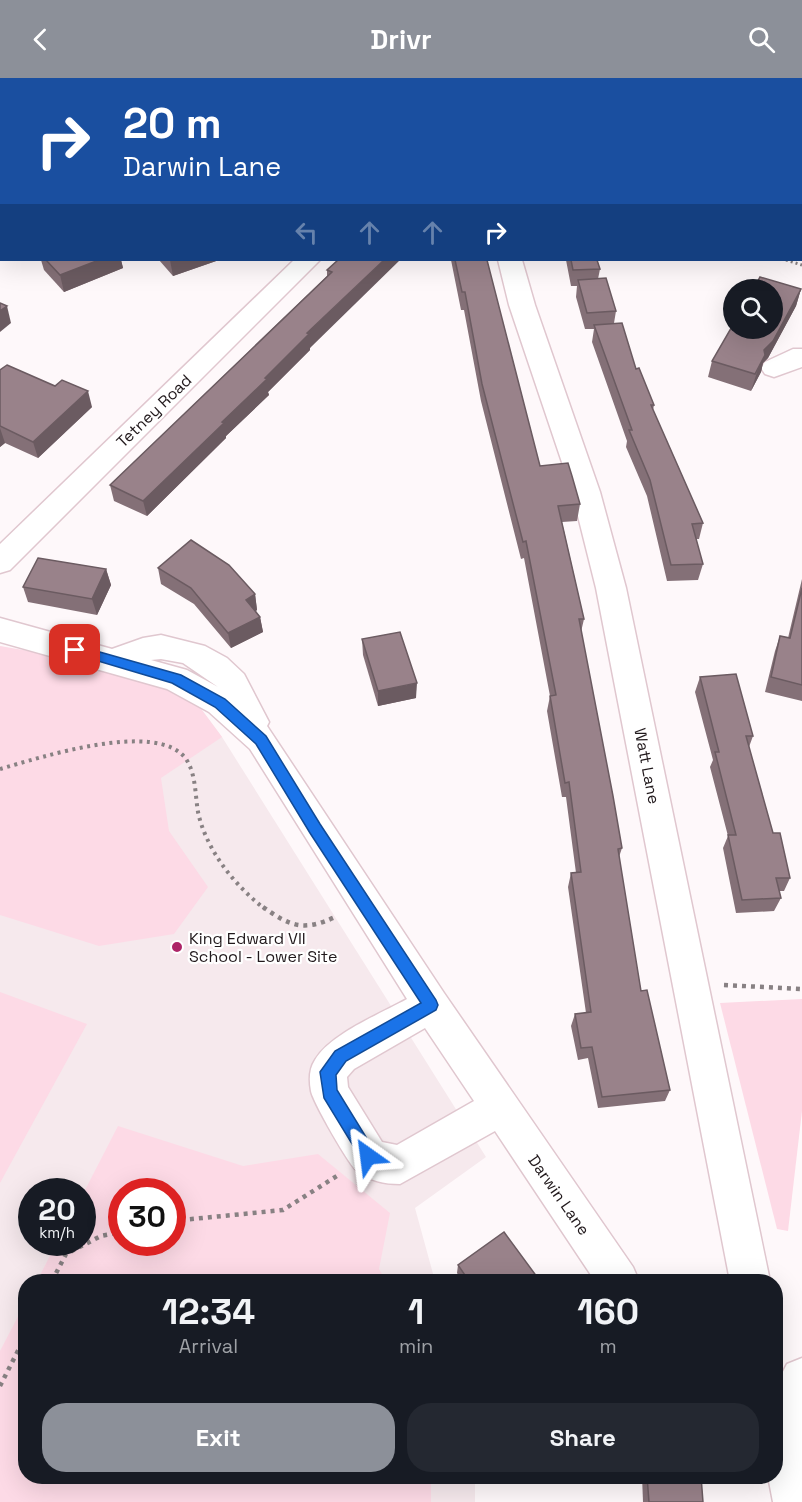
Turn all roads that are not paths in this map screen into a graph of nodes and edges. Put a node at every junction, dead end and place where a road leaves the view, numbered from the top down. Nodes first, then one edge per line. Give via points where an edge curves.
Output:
1 (307, 261) edge
2 (510, 261) edge
3 (802, 358) edge
4 (774, 368) dead end
5 (0, 562) edge
6 (0, 630) edge
7 (431, 1005) junction
8 (499, 1108) junction
9 (615, 1274) edge
10 (749, 1274) edge
11 (802, 1379) edge
12 (783, 1409) edge
13 (783, 1447) edge
14 (795, 1502) edge

1 - 5 street, Tetney Road
2 - 10 street, Watt Lane via 586,492 611,588
3 - 4 street via 793,358
6 - 7 street, Darwin Lane via 176,679 220,703 261,740
7 - 8 street, Darwin Lane
7 - 8 street via 341,1056 328,1072 330,1092 368,1156 382,1164 400,1165
8 - 9 street, Darwin Lane
11 - 12 street
13 - 14 street

